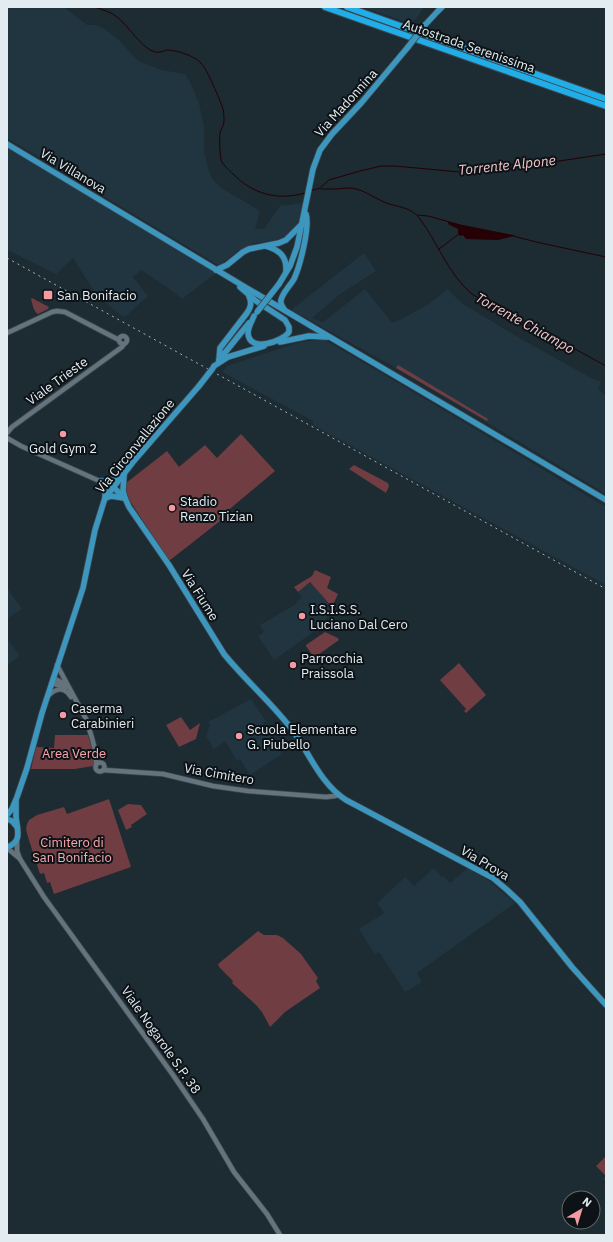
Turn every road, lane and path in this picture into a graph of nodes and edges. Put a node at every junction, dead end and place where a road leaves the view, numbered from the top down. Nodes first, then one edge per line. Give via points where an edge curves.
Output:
1 (325, 7) edge
2 (347, 7) edge
3 (442, 7) edge
4 (606, 99) edge
5 (606, 106) edge
6 (7, 144) edge
7 (305, 212) junction
8 (303, 223) junction
9 (301, 230) joint
10 (286, 240) junction
11 (266, 246) junction
12 (297, 247) junction
13 (227, 264) junction
14 (216, 270) junction
15 (286, 273) junction
16 (229, 277) junction
17 (245, 291) junction
18 (286, 311) junction
19 (256, 314) junction
20 (7, 333) edge
21 (331, 338) junction
22 (233, 343) junction
23 (239, 353) junction
24 (219, 360) junction
25 (214, 367) junction
26 (10, 428) edge
27 (7, 433) edge
28 (7, 438) edge
29 (7, 442) edge
30 (15, 443) junction
31 (124, 474) junction
32 (101, 481) junction
33 (113, 487) junction
34 (105, 498) junction
35 (125, 498) junction
36 (606, 500) edge
37 (58, 665) junction
38 (53, 680) junction
39 (67, 685) junction
40 (48, 696) junction
41 (78, 704) junction
42 (96, 754) junction
43 (96, 764) junction
44 (103, 766) junction
45 (336, 793) junction
46 (17, 797) junction
47 (7, 815) edge
48 (7, 819) edge
49 (18, 829) junction
50 (16, 840) junction
51 (7, 848) edge
52 (20, 860) junction
53 (606, 1005) edge
54 (280, 1235) edge

1 - 5 highway, Autostrada Serenissima
2 - 4 highway, Autostrada Serenissima
3 - 7 main road, Via Madonnina, bridge via 324,143 317,156
6 - 14 main road, Via Villanova
7 - 8 main road, Via Madonnina
7 - 18 main road via 307,229 298,270 281,301
8 - 9 main road, Via Madonnina
8 - 10 main road
9 - 12 main road, Via Circonvallazione
10 - 11 main road
10 - 12 main road via 294,241
11 - 13 main road via 249,249
11 - 15 main road via 282,254 286,262
12 - 15 main road, Via Circonvallazione
13 - 14 main road
13 - 16 main road
14 - 16 main road, Via Villanova
15 - 19 main road, Via Circonvallazione, bridge
16 - 17 main road
16 - 18 main road
17 - 19 main road via 285,320 289,332 278,340 256,344 248,333
17 - 24 main road via 251,300 251,307 220,348
18 - 21 main road
19 - 22 main road, Via Circonvallazione
20 - 26 street, Viale Trieste via 57,311 65,312 121,341 115,352
21 - 23 main road via 309,336
21 - 36 main road
22 - 23 main road
22 - 24 main road, Via Circonvallazione
23 - 25 main road via 225,358
24 - 25 main road, Via Circonvallazione
25 - 31 main road, Via Circonvallazione, bridge
26 - 27 street, Viale Trieste
27 - 30 street, Viale Trieste
28 - 30 street, Via Fiume
29 - 30 street, Via Fiume
30 - 32 street, Via Fiume
31 - 32 main road via 109,481
31 - 33 main road, Via Circonvallazione
31 - 35 main road
32 - 33 street, Via Fiume
32 - 34 main road via 106,488
33 - 34 main road, Via Circonvallazione
33 - 35 main road, Via Fiume
34 - 35 main road
34 - 37 main road, Via Circonvallazione via 95,530 84,588
35 - 45 main road, Via Fiume via 224,654 286,722
37 - 38 main road, Via Circonvallazione
37 - 39 street
38 - 39 street via 64,687
38 - 40 main road, Via Circonvallazione
39 - 41 street
40 - 41 street via 54,691 64,690 74,703
40 - 46 main road, Via Circonvallazione
41 - 42 street via 90,729
42 - 43 street
42 - 44 street
43 - 44 street, Via Cimitero via 99,762
43 - 44 street via 95,767 100,772
44 - 45 street, Via Cimitero via 112,770 163,774 248,791 332,797
45 - 53 main road, Via Prova via 489,876 506,889 520,902
46 - 47 main road, Via Circonvallazione
46 - 49 main road, Via Circonvallazione
48 - 49 main road
49 - 50 main road, Via Circonvallazione
50 - 51 main road
50 - 52 street
51 - 52 street
52 - 54 street, Viale Nogarole S.P. 38 via 199,1112 234,1172

